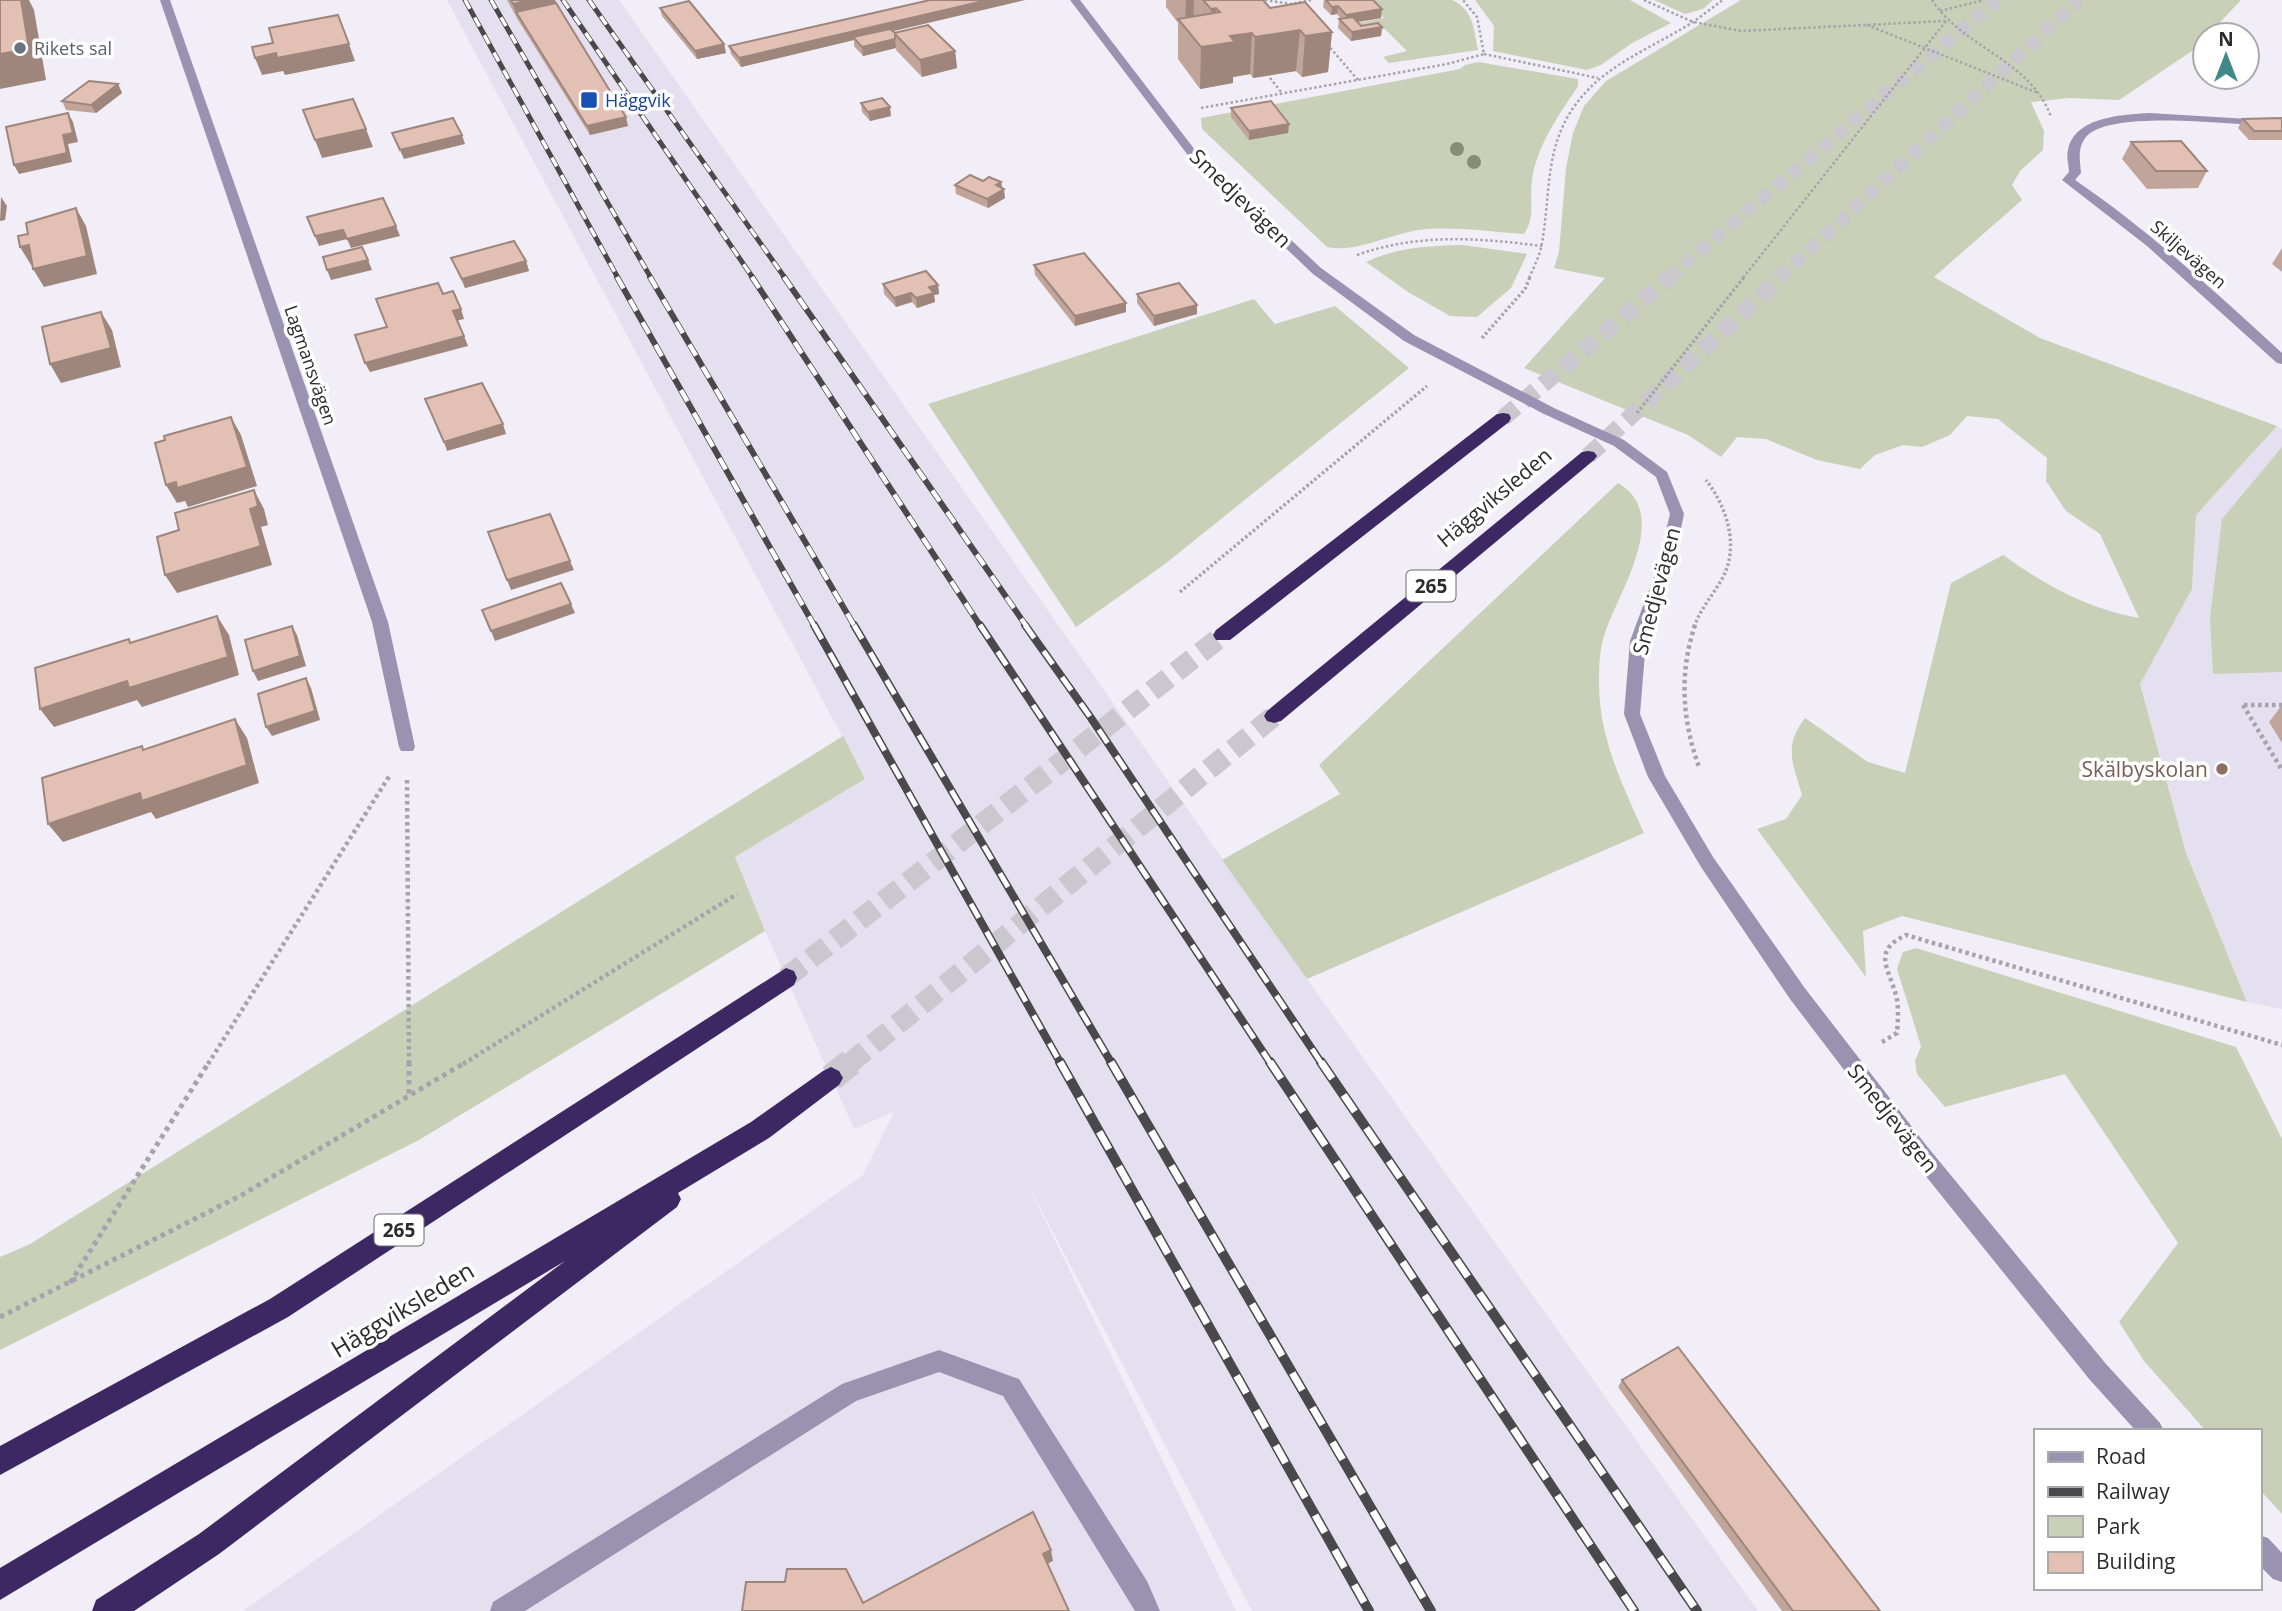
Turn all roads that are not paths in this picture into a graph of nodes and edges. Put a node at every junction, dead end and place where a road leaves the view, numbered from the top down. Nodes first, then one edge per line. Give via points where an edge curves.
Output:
1 (165, 0) edge
2 (1075, 0) edge
3 (2282, 124) edge
4 (2282, 360) edge
5 (1503, 418) tunnel mouth
6 (1588, 456) tunnel mouth
7 (1223, 635) tunnel mouth
8 (1274, 716) tunnel mouth
9 (407, 747) road end
10 (786, 978) tunnel mouth
11 (831, 1079) tunnel mouth
12 (760, 1130) junction
13 (2150, 1429) edge
14 (0, 1461) edge
15 (2261, 1548) edge
16 (2282, 1570) edge
17 (0, 1585) edge
18 (107, 1611) edge
19 (502, 1611) edge
20 (1148, 1611) edge

1 - 9 street, Lagmansvägen via 380,622
2 - 13 street, Smedjevägen via 1191,152 1317,271 1409,338 1619,443 1662,475 1677,514 1664,571 1638,640 1632,714 1657,777 1707,862 1837,1045 2081,1351
3 - 4 street, Skiljevägen via 2166,117 2107,121 2080,139 2072,163 2075,173 2068,180 2145,239
5 - 7 highway
6 - 8 highway, Häggviksleden / 265
10 - 14 highway, 265 via 279,1308
11 - 12 highway, Häggviksleden
12 - 17 highway, Häggviksleden
12 - 18 highway via 209,1544
15 - 16 street
19 - 20 street via 850,1392 939,1361 1011,1387

